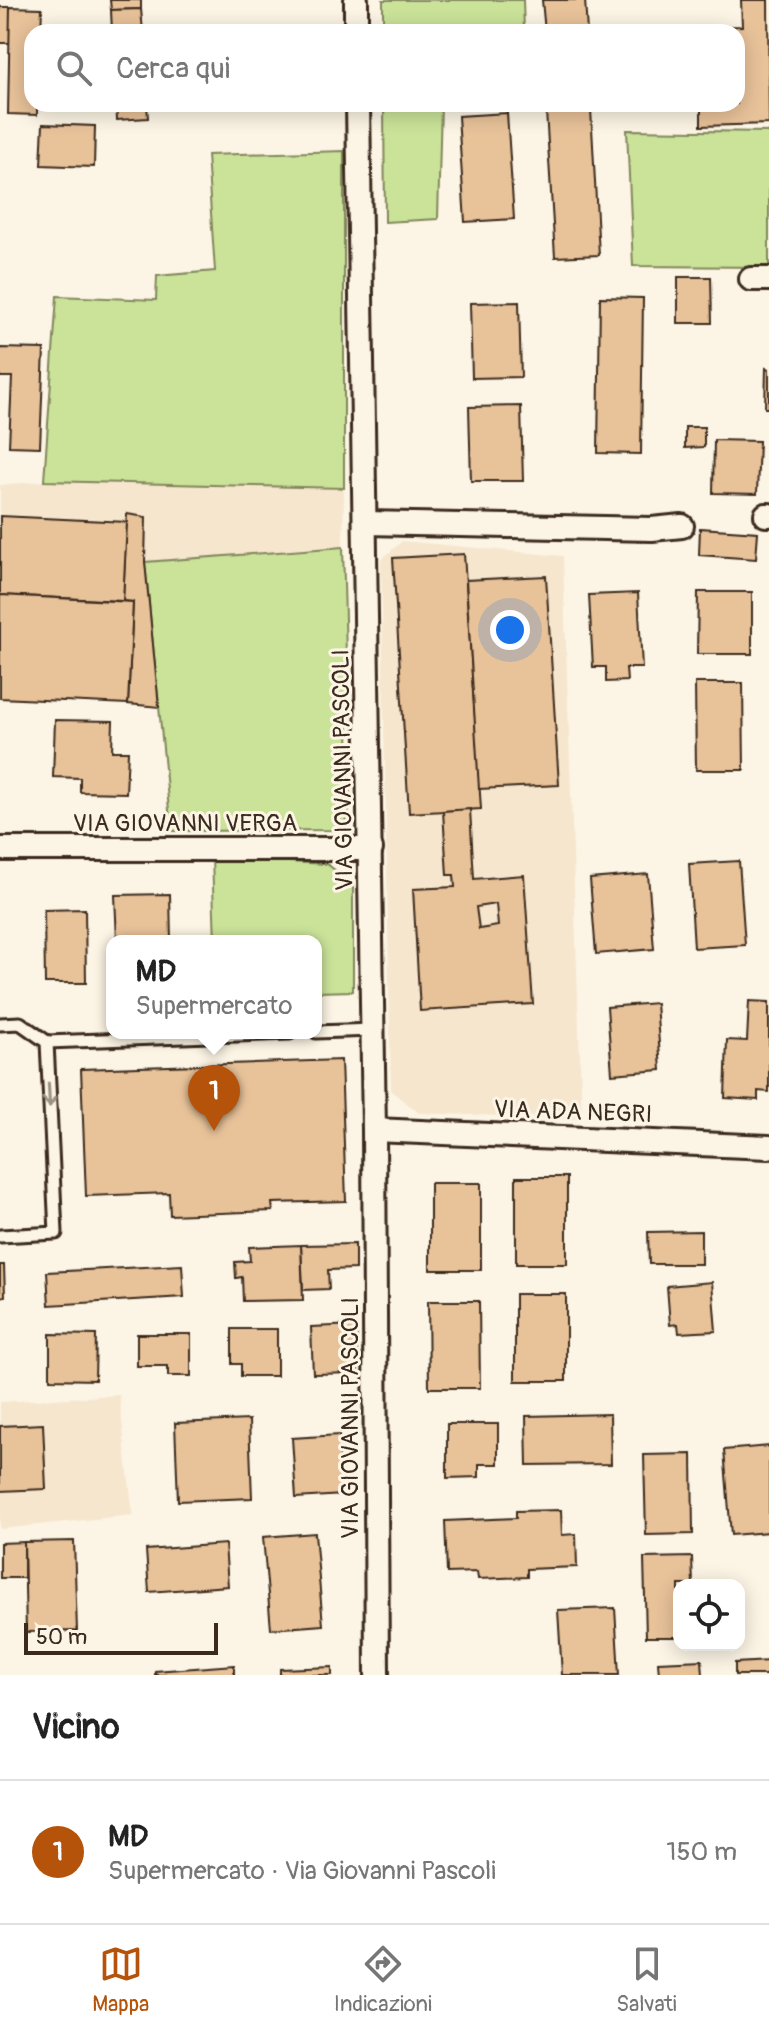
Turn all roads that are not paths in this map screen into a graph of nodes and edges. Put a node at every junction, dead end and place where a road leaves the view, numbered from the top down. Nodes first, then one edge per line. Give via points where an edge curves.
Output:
1 (356, 0) edge
2 (356, 24) edge
3 (358, 112) edge
4 (366, 523) junction
5 (682, 526) dead end
6 (0, 849) edge
7 (371, 849) junction
8 (0, 1024) edge
9 (373, 1030) junction
10 (322, 1032) edge
11 (128, 1039) edge
12 (47, 1042) junction
13 (374, 1130) junction
14 (769, 1147) edge
15 (0, 1236) edge
16 (377, 1675) edge

1 - 2 street
3 - 4 street, VIA GIOVANNI PASCOLI
4 - 5 street
4 - 7 street, VIA GIOVANNI PASCOLI
6 - 7 street, VIA GIOVANNI VERGA
7 - 9 street, VIA GIOVANNI PASCOLI
8 - 12 lane via 20,1023
9 - 10 lane
9 - 13 street, VIA GIOVANNI PASCOLI
11 - 12 lane
12 -> 15 lane via 56,1233
13 - 14 street, VIA ADA NEGRI
13 - 16 street, VIA GIOVANNI PASCOLI

